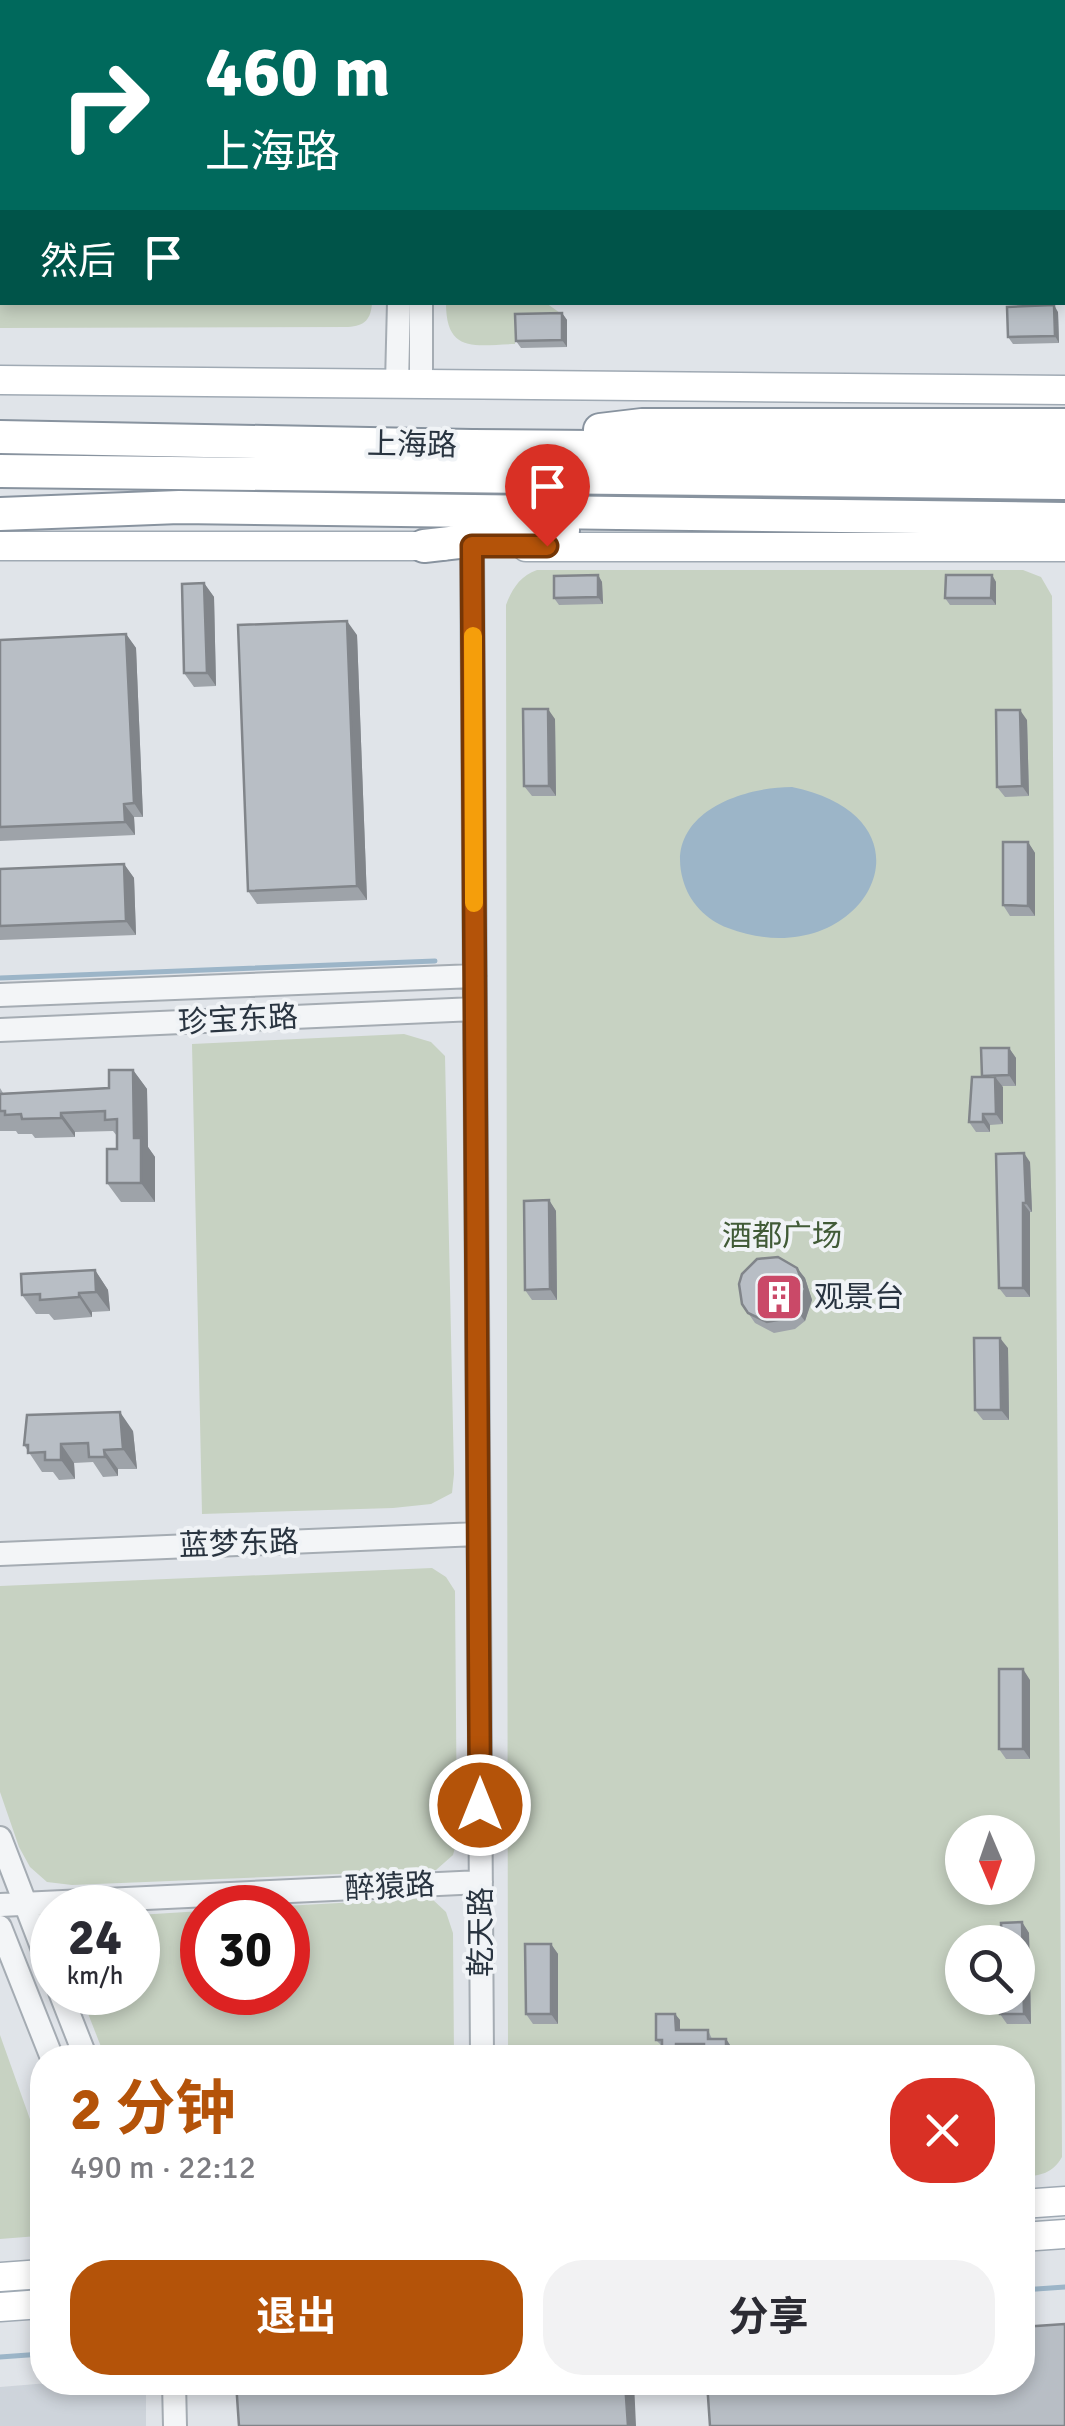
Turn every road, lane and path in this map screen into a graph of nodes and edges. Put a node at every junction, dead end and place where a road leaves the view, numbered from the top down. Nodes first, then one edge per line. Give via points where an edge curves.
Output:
1 (399, 305) edge
2 (421, 305) edge
3 (0, 380) edge
4 (409, 384) junction
5 (1065, 390) edge
6 (1065, 425) edge
7 (0, 437) edge
8 (472, 446) junction
9 (1065, 451) edge
10 (0, 471) edge
11 (1065, 483) edge
12 (0, 514) edge
13 (784, 515) junction
14 (1065, 519) edge
15 (0, 546) edge
16 (424, 546) junction
17 (472, 546) junction
18 (1065, 547) edge
19 (475, 976) junction
20 (0, 995) edge
21 (475, 1009) junction
22 (0, 1030) edge
23 (478, 1534) junction
24 (0, 1554) edge
25 (0, 1838) edge
26 (480, 1882) junction
27 (25, 1904) junction
28 (0, 1905) edge
29 (30, 1917) edge
30 (0, 1927) edge
31 (69, 2015) edge
32 (47, 2045) edge
33 (81, 2045) edge
34 (482, 2045) edge
35 (1065, 2201) edge
36 (1035, 2203) edge
37 (1065, 2234) edge
38 (1035, 2235) edge
39 (30, 2275) edge
40 (0, 2277) edge
41 (30, 2305) edge
42 (0, 2307) edge
43 (174, 2395) edge
44 (175, 2426) edge

1 - 4 street
2 - 4 street
3 - 4 main road, 上海路
4 - 5 main road, 上海路
6 - 8 highway via 642,425
7 - 8 highway, 上海路
8 - 9 highway, 上海路
10 - 11 highway, 上海路
12 - 13 highway via 179,507
13 - 14 highway
13 - 16 highway via 695,529 555,530
15 - 16 main road
16 - 17 main road
17 - 18 main road
17 - 19 street, 乾天路
19 - 20 street, 珍宝东路
19 - 21 street, 乾天路
21 - 22 street, 珍宝东路
21 - 23 street, 乾天路
23 - 24 street, 蓝梦东路
23 - 26 street, 乾天路
25 - 27 street
26 - 27 street, 醉猿路
26 - 34 street, 乾天路
27 - 28 street, 醉猿路
27 - 29 street
30 - 32 street
31 - 33 street
35 - 36 main road
37 - 38 main road
39 - 40 main road
41 - 42 main road
43 - 44 street

